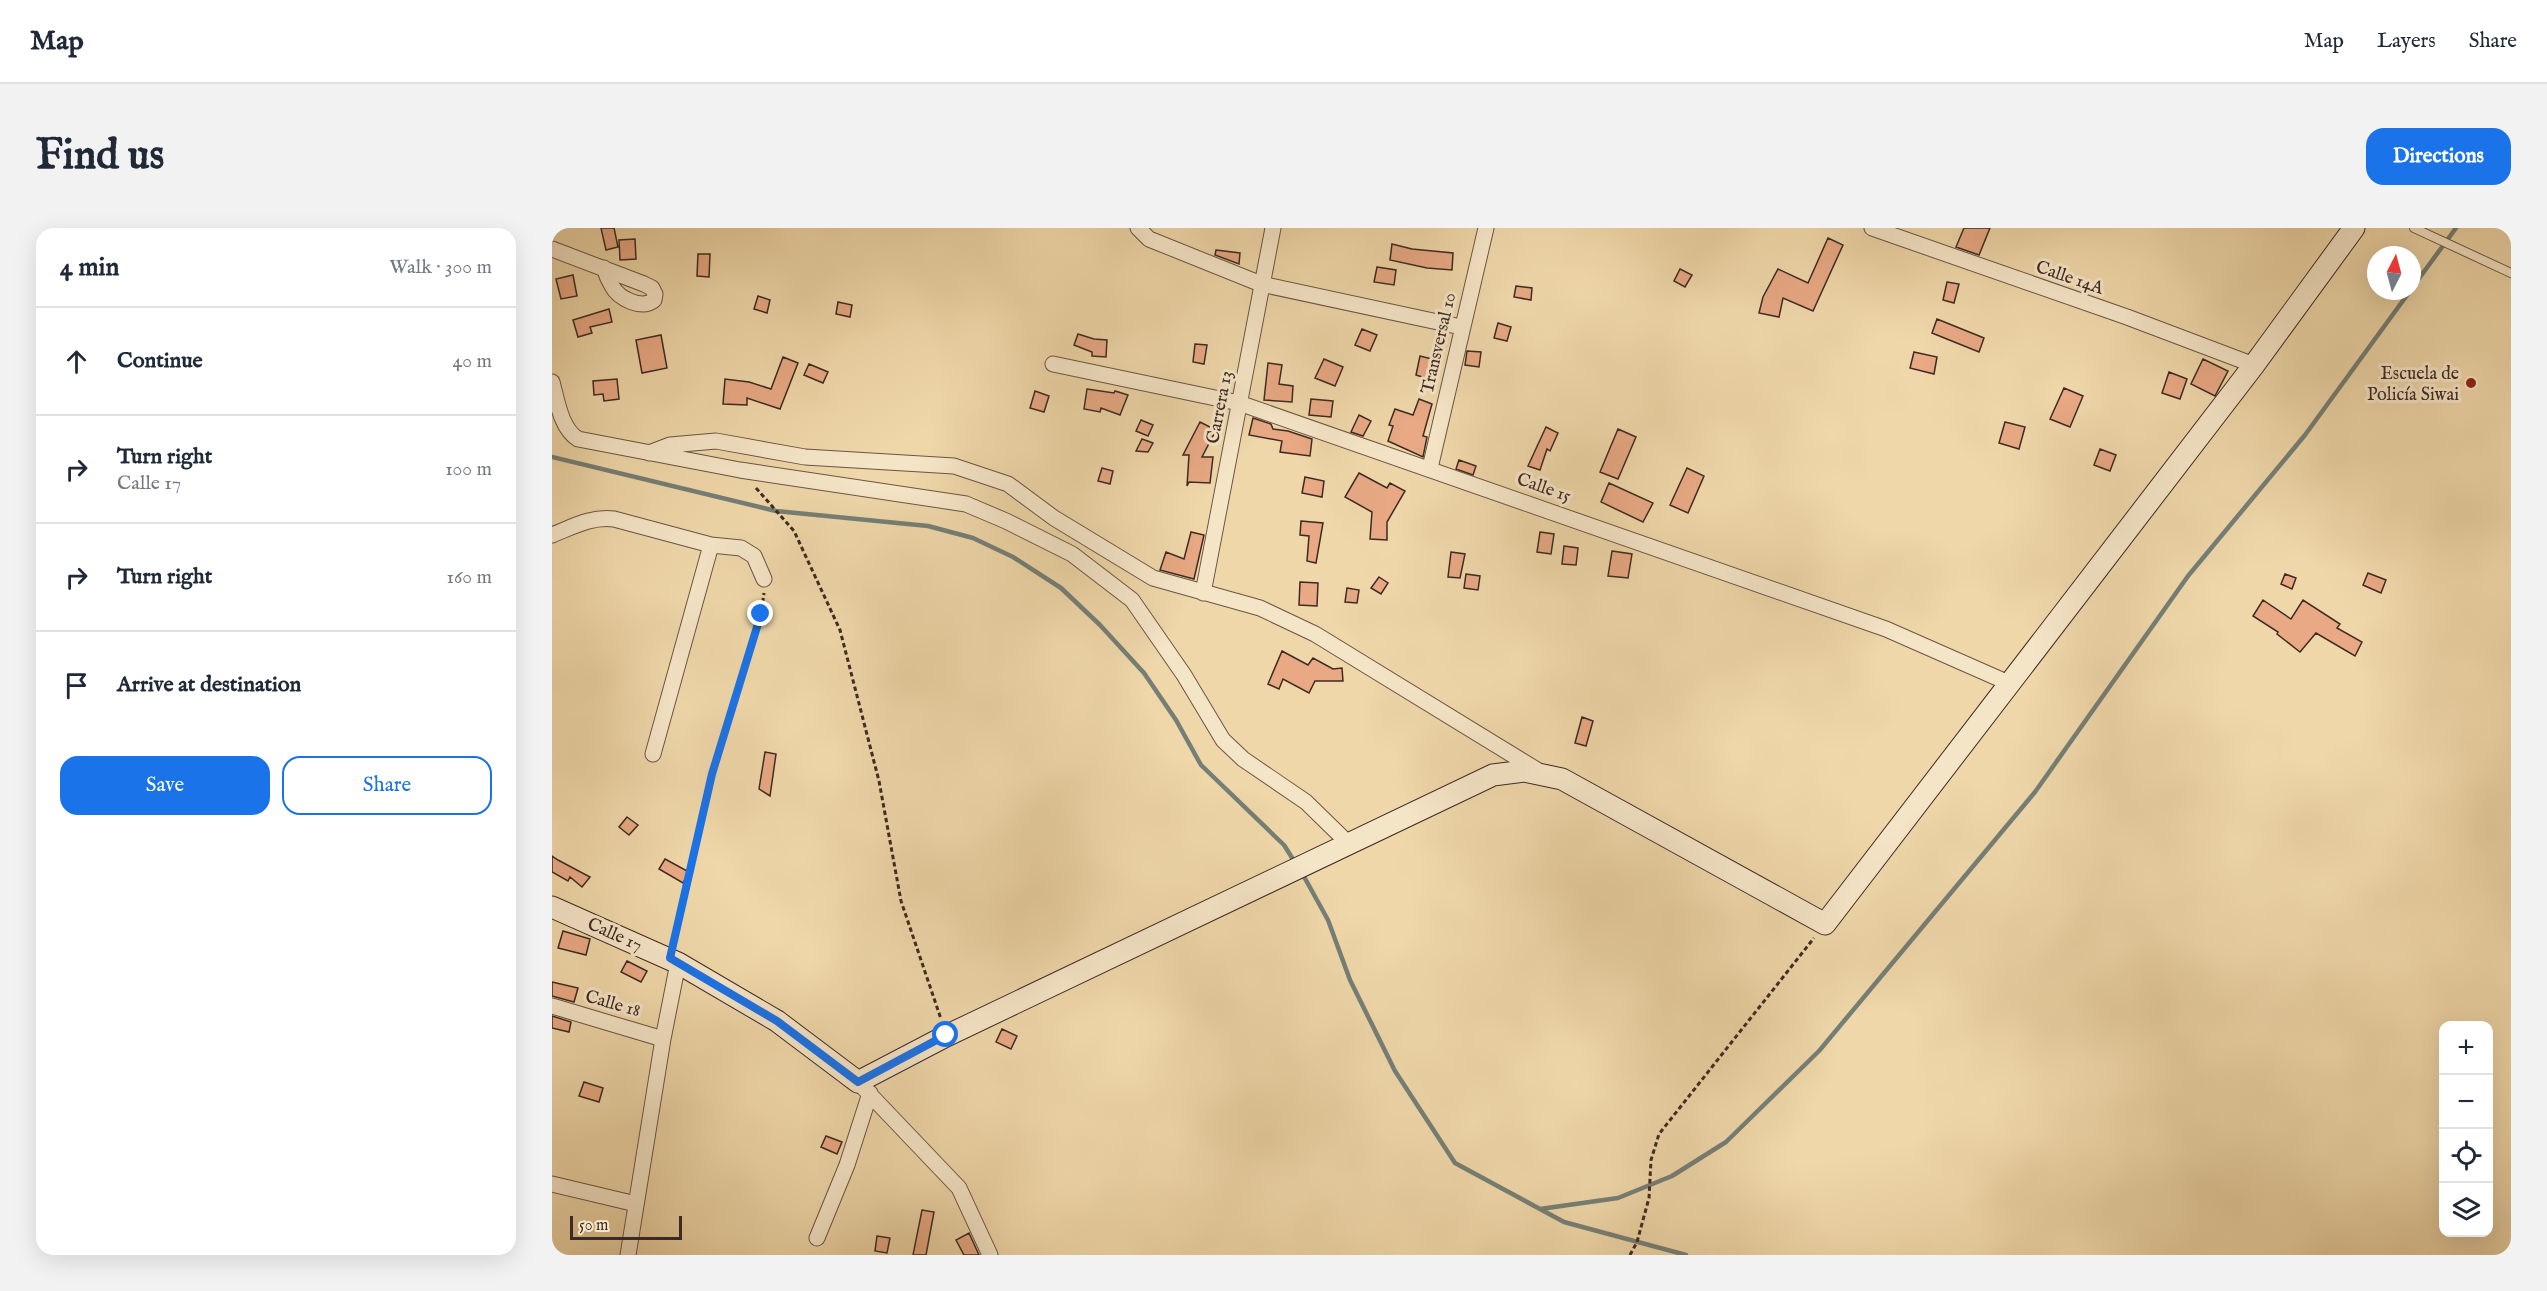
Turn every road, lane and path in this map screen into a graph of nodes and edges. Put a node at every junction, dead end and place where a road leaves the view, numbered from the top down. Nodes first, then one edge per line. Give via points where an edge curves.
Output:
1 (1138, 228) edge
2 (1273, 228) edge
3 (1486, 228) edge
4 (1872, 228) edge
5 (2354, 228) edge
6 (2415, 228) edge
7 (552, 249) edge
8 (604, 268) dead end
9 (2511, 273) edge
10 (1261, 284) junction
11 (1461, 327) junction
12 (1053, 364) dead end
13 (2254, 365) junction
14 (552, 382) edge
15 (1239, 403) junction
16 (555, 409) edge
17 (649, 453) junction
18 (1430, 468) junction
19 (740, 470) junction
20 (552, 535) edge
21 (711, 544) junction
22 (764, 579) joint
23 (1203, 593) junction
24 (2011, 684) junction
25 (653, 754) dead end
26 (1548, 776) junction
27 (1348, 843) junction
28 (552, 906) edge
29 (1825, 924) junction
30 (674, 960) junction
31 (552, 1006) edge
32 (946, 1035) junction
33 (663, 1039) junction
34 (864, 1088) junction
35 (552, 1184) edge
36 (636, 1204) junction
37 (817, 1238) dead end
38 (628, 1255) edge
39 (990, 1255) edge
40 (1630, 1255) edge

1 - 10 street via 1149,239
2 - 10 street, Carrera 13
3 - 11 street, Transversal 10
4 - 13 street, Calle 14A
5 - 13 street
6 - 9 lane
7 - 8 street
10 - 11 street
10 - 15 street, Carrera 13
11 - 18 street, Transversal 10
12 - 15 street, Calle 15
13 - 24 street
14 - 16 street
15 - 18 street, Calle 15
15 - 23 street, Carrera 13
16 - 17 street via 578,440
17 - 19 street
17 - 23 street via 670,445 716,441 805,457 954,466 1008,484 1054,518 1153,579
18 - 24 street, Calle 15 via 1886,629
19 - 27 street via 966,504 1071,554 1132,600 1223,740 1243,759 1306,802
19 - 32 path via 794,531 840,630 879,781 901,901
20 - 21 street via 603,517
21 - 22 street via 741,548 754,556
21 - 25 street
22 - 30 path via 761,614 712,774
23 - 26 street via 1260,608 1315,634
24 - 29 street
26 - 27 street via 1524,771 1493,775
26 - 29 street via 1562,779
27 - 32 street
28 - 30 street, Calle 17
29 - 40 path via 1659,1134 1651,1160 1649,1198
30 - 33 street
30 - 34 street, Calle 17 via 777,1021
31 - 33 street, Calle 18
32 - 34 street
33 - 36 street
34 - 37 street via 847,1165
34 - 39 street via 959,1188
35 - 36 street
36 - 38 street

